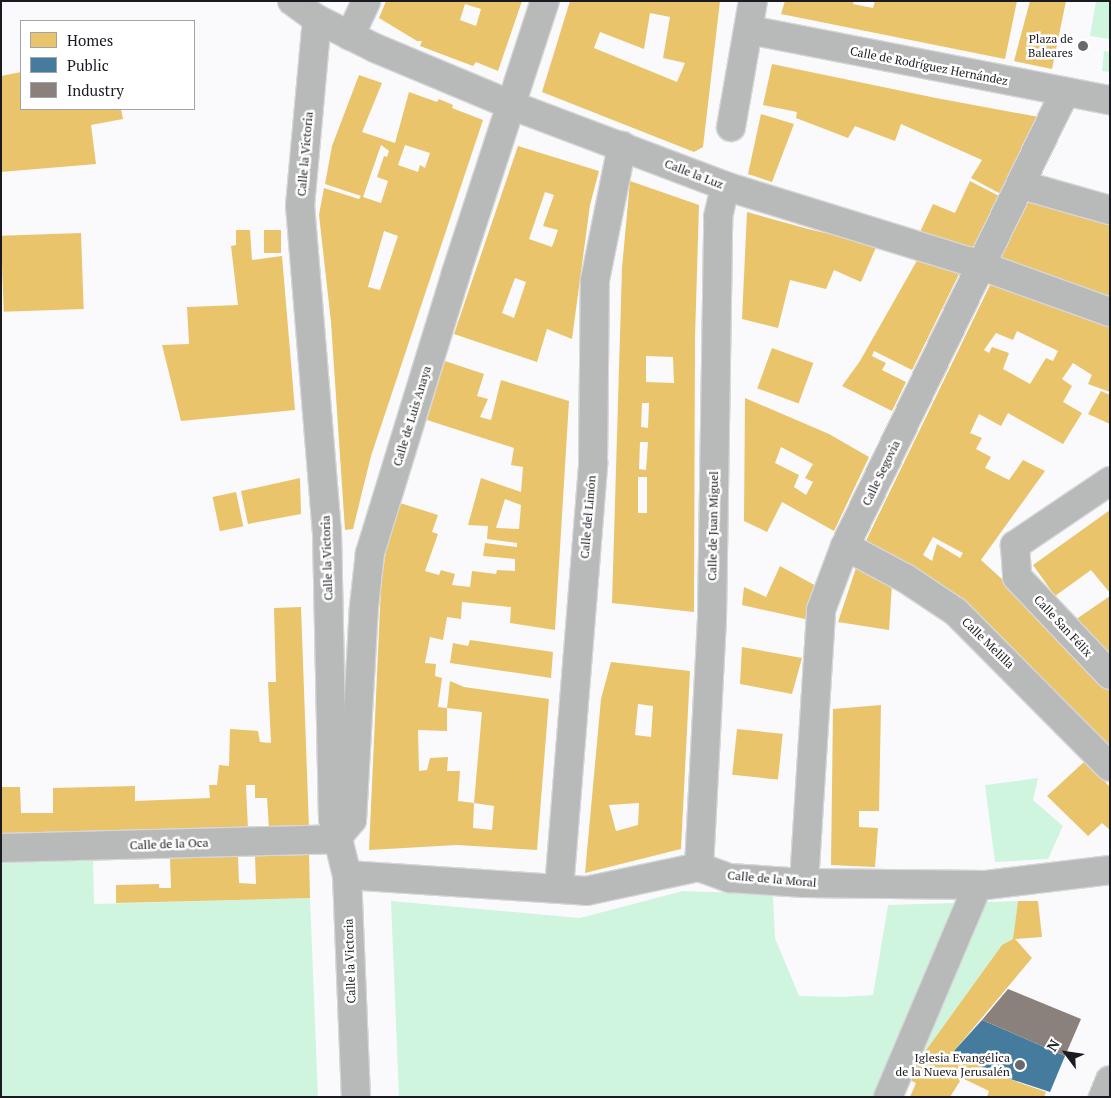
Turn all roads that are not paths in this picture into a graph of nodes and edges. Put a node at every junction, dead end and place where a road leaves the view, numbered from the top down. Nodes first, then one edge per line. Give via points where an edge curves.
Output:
1 (292, 1) edge
2 (366, 1) edge
3 (545, 1) edge
4 (754, 1) edge
5 (317, 19) junction
6 (749, 30) junction
7 (350, 36) junction
8 (1065, 92) junction
9 (1110, 100) edge
10 (511, 105) junction
11 (731, 127) dead end
12 (622, 146) junction
13 (1022, 185) junction
14 (725, 186) junction
15 (1110, 210) edge
16 (980, 266) junction
17 (1110, 312) edge
18 (1110, 481) edge
19 (845, 546) junction
20 (1110, 675) edge
21 (1110, 767) edge
22 (336, 839) junction
23 (1, 848) edge
24 (699, 867) junction
25 (1110, 870) edge
26 (347, 875) junction
27 (804, 883) junction
28 (559, 889) junction
29 (973, 898) dead end
30 (1110, 1080) edge
31 (356, 1097) edge
32 (888, 1097) edge
33 (1103, 1097) edge

1 - 5 street, Calle la Luz
2 - 7 street
3 - 10 street, Calle de Luis Anaya
4 - 6 street
5 - 7 street, Calle la Luz
5 - 22 street, Calle la Victoria via 300,204 327,532
6 - 8 street, Calle de Rodríguez Hernández
6 - 11 street
7 - 10 street, Calle la Luz
8 - 9 street, Calle de Rodríguez Hernández
8 - 13 street, Calle Segovia
10 - 12 street, Calle la Luz
10 - 22 street, Calle de Luis Anaya via 370,553 364,607 354,812 352,820
12 - 14 street, Calle la Luz
12 - 28 street, Calle del Limón via 595,280 593,462
13 - 15 street
13 - 16 street, Calle Segovia
14 - 16 street, Calle la Luz
14 - 24 street, Calle de Juan Miguel via 718,217 712,616
16 - 17 street, Calle la Luz
16 - 19 street, Calle Segovia
18 - 20 street, Calle San Félix via 1015,544 1017,576
19 - 21 street, Calle Melilla via 911,582 956,612
19 - 27 street, Calle Segovia via 821,610
22 - 23 street, Calle de la Oca
22 - 26 street, Calle la Victoria
24 - 27 street, Calle de la Moral via 730,878
24 - 28 street via 586,891
25 - 27 street, Calle de la Moral via 986,886
26 - 28 street
26 - 31 street, Calle la Victoria
29 - 32 street
30 - 33 street

